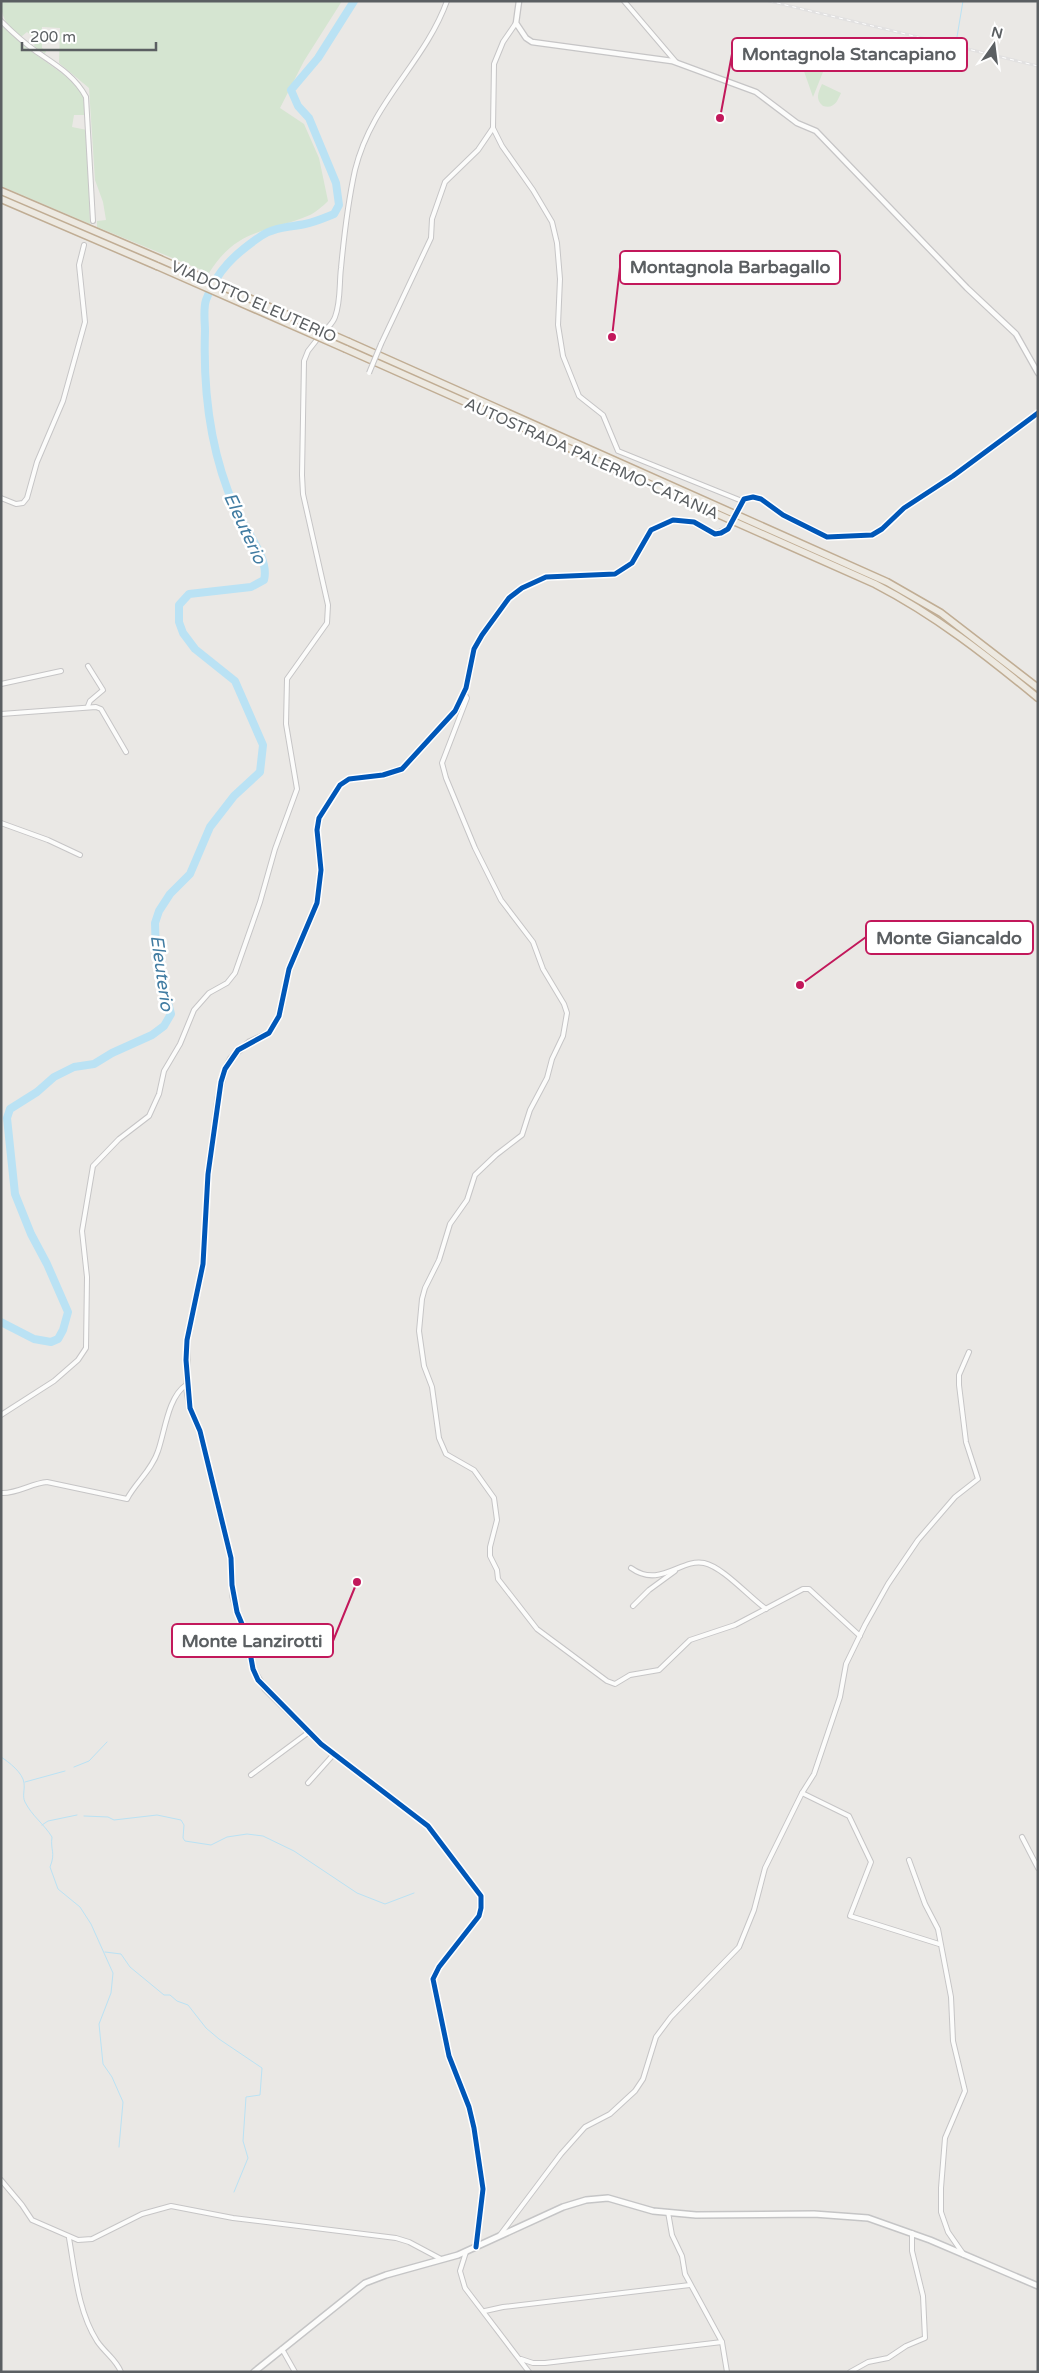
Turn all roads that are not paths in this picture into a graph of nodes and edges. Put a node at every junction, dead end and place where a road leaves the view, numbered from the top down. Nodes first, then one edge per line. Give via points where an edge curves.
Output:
1 (447, 1) edge
2 (519, 1) edge
3 (624, 1) edge
4 (1, 21) edge
5 (516, 23) junction
6 (678, 64) junction
7 (493, 128) junction
8 (1, 191) edge
9 (1, 198) edge
10 (93, 221) dead end
11 (84, 245) dead end
12 (347, 346) junction
13 (1038, 372) edge
14 (369, 374) dead end
15 (1038, 413) edge
16 (1, 498) edge
17 (742, 501) junction
18 (739, 507) tunnel mouth
19 (728, 528) dead end
20 (88, 666) dead end
21 (61, 671) dead end
22 (1, 684) edge
23 (1038, 688) edge
24 (464, 693) junction
25 (1038, 698) edge
26 (88, 706) junction
27 (1, 714) edge
28 (126, 752) dead end
29 (1, 824) edge
30 (80, 856) dead end
31 (969, 1352) dead end
32 (186, 1385) junction
33 (1, 1415) edge
34 (1, 1493) edge
35 (631, 1568) dead end
36 (676, 1570) junction
37 (633, 1606) dead end
38 (766, 1609) junction
39 (860, 1636) junction
40 (309, 1732) junction
41 (334, 1754) junction
42 (252, 1775) dead end
43 (308, 1784) dead end
44 (802, 1793) junction
45 (1022, 1837) dead end
46 (909, 1860) dead end
47 (1038, 1868) edge
48 (939, 1944) junction
49 (1, 2180) edge
50 (668, 2212) junction
51 (912, 2233) junction
52 (499, 2237) junction
53 (69, 2238) junction
54 (476, 2247) junction
55 (466, 2252) junction
56 (964, 2254) junction
57 (441, 2259) junction
58 (690, 2285) junction
59 (1038, 2286) edge
60 (485, 2311) junction
61 (722, 2342) junction
62 (282, 2349) junction
63 (521, 2359) junction
64 (121, 2372) edge
65 (254, 2372) edge
66 (295, 2372) edge
67 (529, 2372) edge
68 (727, 2372) edge
69 (850, 2372) edge

1 - 33 street via 436,27 378,111 364,141 352,186 337,310 304,361 303,494 328,605 327,623 287,679 286,724 297,789 274,849 260,902 235,973 227,983 209,993 194,1010 164,1071 159,1094 148,1116 93,1166 82,1231 87,1277 86,1348 78,1360 54,1381
2 - 5 street
3 - 6 street
4 - 10 street via 16,36 57,64 76,81 86,97
5 - 6 street via 532,42
5 - 7 street via 494,64
6 - 13 street via 756,92 798,123 816,131 967,288 1016,334
7 - 14 street, bridge via 478,150 445,182 432,219 431,238
7 - 17 street via 552,222 560,279 558,333 567,368 579,396 604,416 618,451
8 - 12 highway, VIADOTTO ELEUTERIO, bridge via 160,259
9 - 12 highway, VIADOTTO ELEUTERIO, bridge
11 - 16 street via 79,266 85,322 64,401 37,462 27,498 16,504
12 - 23 highway, AUTOSTRADA PALERMO-CATANIA via 887,582 941,613
12 - 25 highway, AUTOSTRADA PALERMO-CATANIA via 875,584 943,623
15 - 17 street via 904,508 872,535 827,537 761,499 753,497
17 - 18 street
19 - 24 street via 714,534 694,522 673,520 651,530 632,563 615,574 546,577 522,588 509,598 474,649
20 - 26 street via 103,690
21 - 22 street
24 - 32 street via 455,711 402,769 383,776 349,779 340,785 318,818 320,870 317,903 289,969 278,1016 269,1033 249,1042 231,1058 221,1082 204,1211 203,1264 187,1340
24 - 38 street via 467,698 442,763 446,778 474,848 501,900 533,942 566,1013 562,1036 547,1078 530,1110 522,1135 476,1176 467,1200 450,1224 439,1260 425,1288 419,1331 442,1449 456,1462 474,1470 494,1498 496,1520 490,1556 498,1579 537,1629 607,1681 615,1684 630,1675 659,1670 690,1640 735,1625
26 - 27 street
26 - 28 street via 101,709
29 - 30 street via 48,840
31 - 39 street via 959,1375 959,1385 966,1442 978,1479 956,1497 918,1540 888,1584
32 - 34 street via 169,1411 152,1466 127,1499 47,1482
32 - 40 street via 231,1558 233,1597 247,1636 253,1669 265,1689
35 - 36 street via 645,1576
36 - 37 street
36 - 38 street via 698,1562 706,1563 720,1570
38 - 39 street via 809,1589
39 - 44 street via 846,1664 840,1697 814,1774
40 - 41 street
40 - 42 street
41 - 43 street
41 - 54 street via 428,1826 481,1896 479,1916 438,1966 433,1980 449,2056 474,2128 483,2189
44 - 48 street via 849,1816 857,1837 870,1855 871,1862 850,1916
44 - 52 street via 765,1868 754,1910 739,1947 671,2017 656,2037 643,2080 634,2091 610,2114 585,2127
45 - 47 street
46 - 48 street via 938,1929
48 - 56 street via 951,1997 953,2041 965,2090 945,2138 941,2212 948,2232
49 - 53 street via 32,2220
50 - 51 main road via 696,2215 844,2215 868,2218
50 - 52 main road via 598,2198 563,2207
50 - 58 street via 672,2235
51 - 56 main road
51 - 69 street via 912,2250 923,2296 925,2338 888,2358 868,2362
52 - 54 main road
53 - 57 street via 92,2238 142,2214 171,2206 232,2218 396,2238
53 - 64 street via 77,2286 88,2322 98,2342 115,2360
54 - 55 main road
55 - 57 main road
55 - 60 street via 461,2278 465,2288
56 - 59 main road
57 - 62 main road via 365,2283
58 - 60 street
58 - 61 street
60 - 63 street
61 - 63 street via 545,2364
61 - 68 street
62 - 65 main road
62 - 66 street
63 - 67 street

